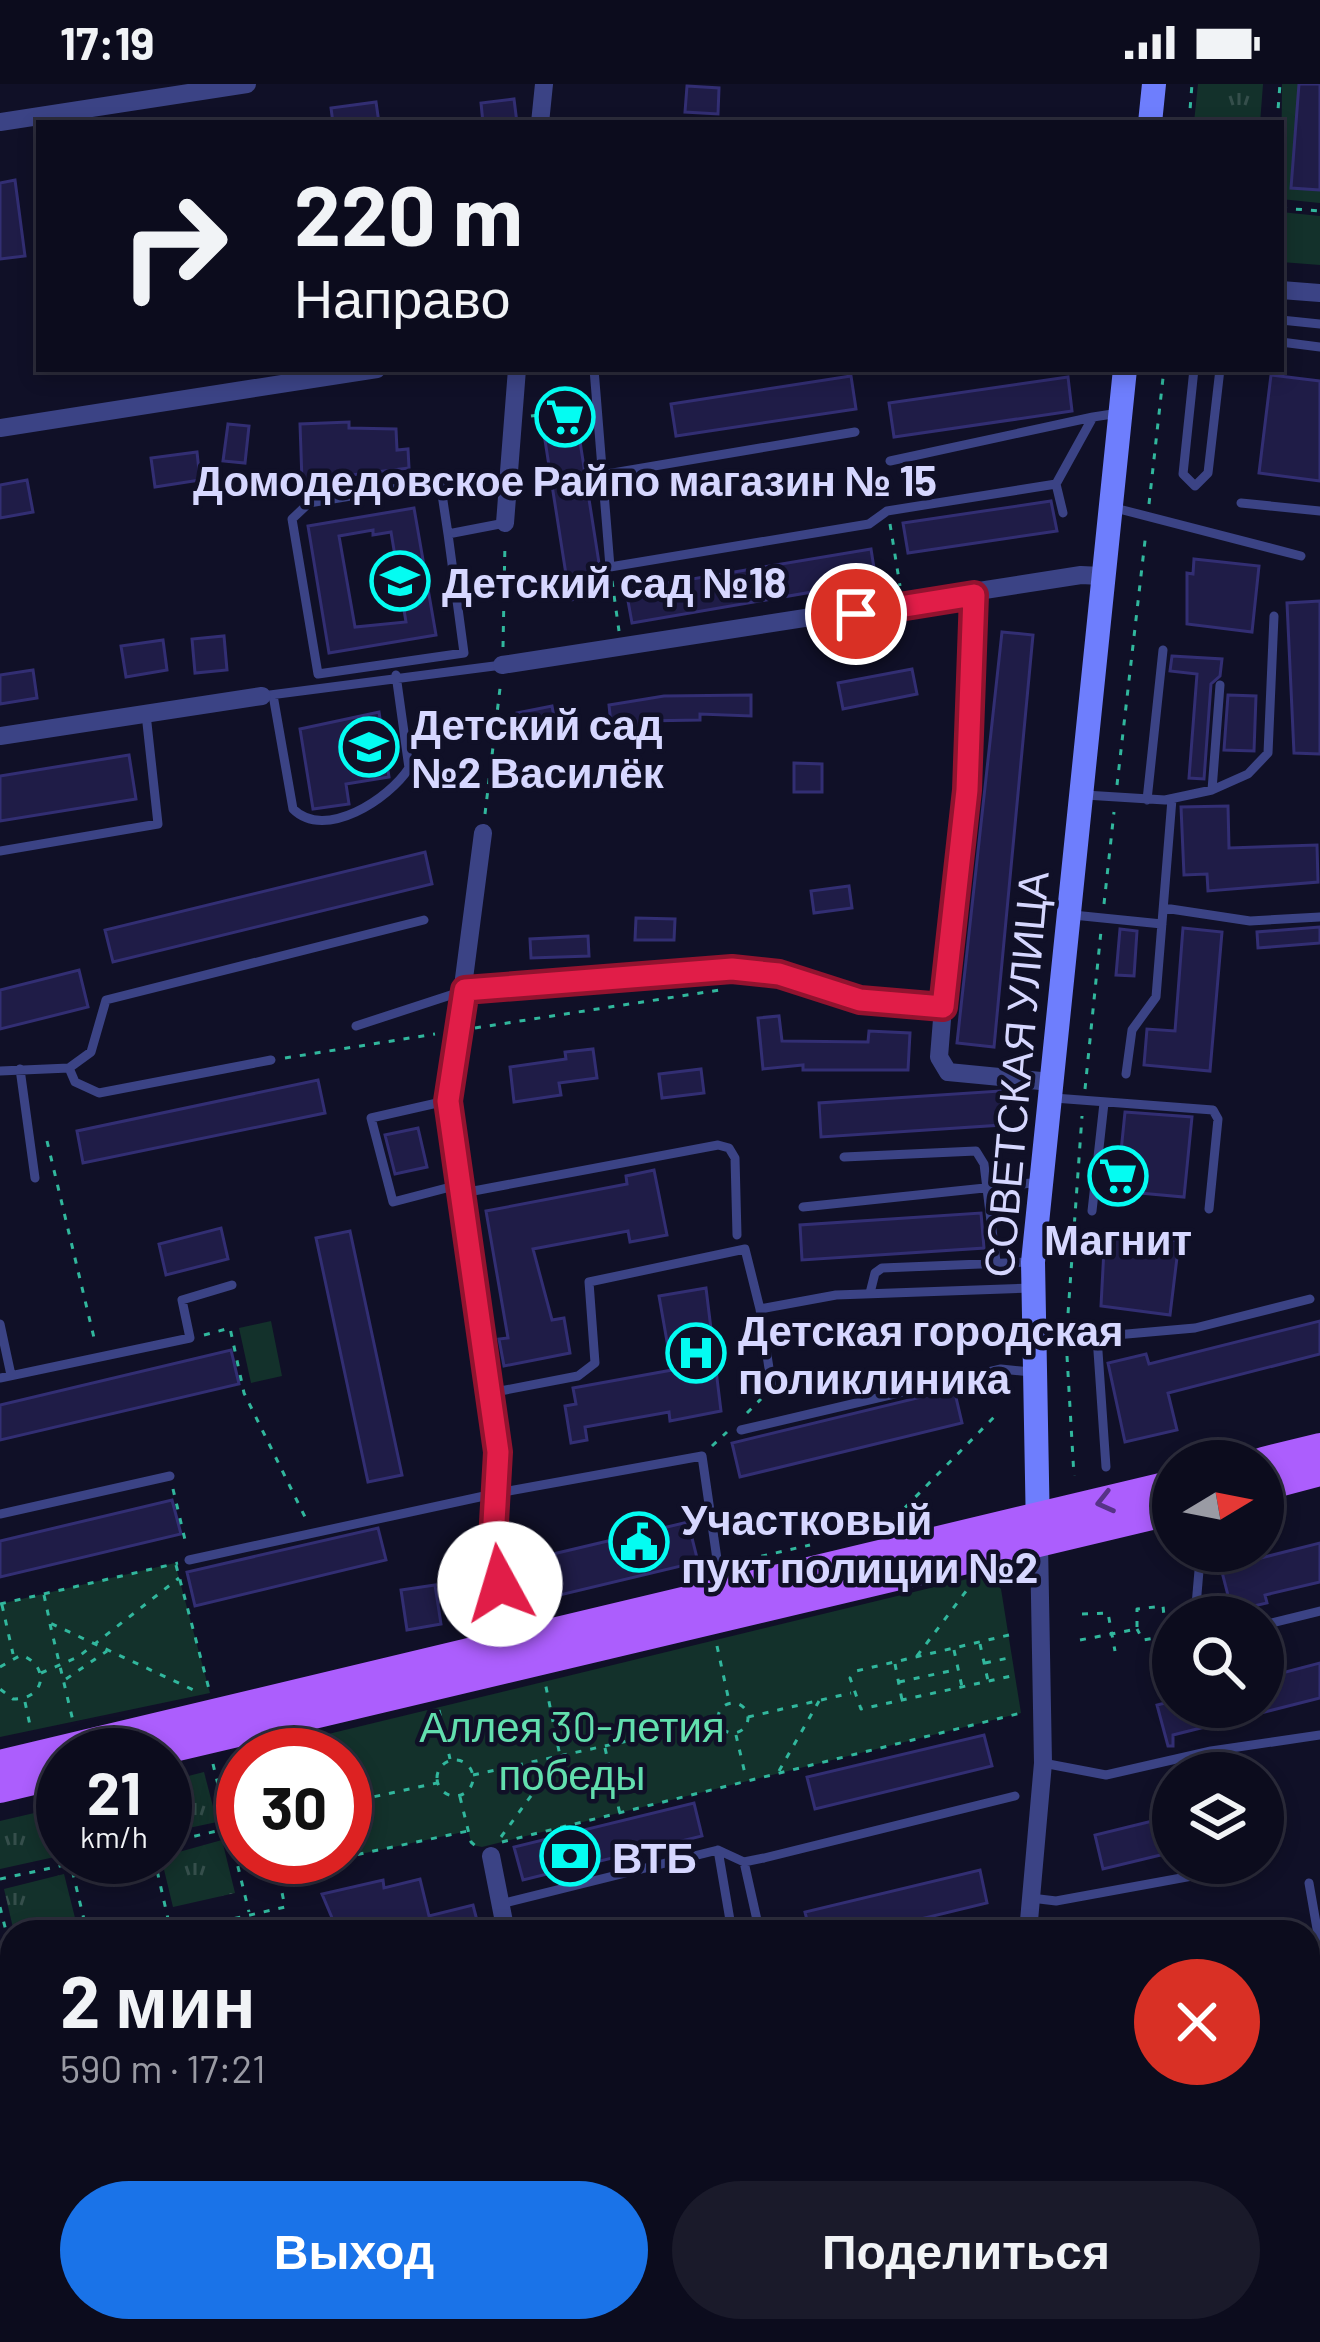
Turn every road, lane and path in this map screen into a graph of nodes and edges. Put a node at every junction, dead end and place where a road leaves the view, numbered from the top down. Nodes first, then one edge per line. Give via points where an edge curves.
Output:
1 (247, 84) edge
2 (544, 84) edge
3 (1154, 84) edge
4 (1192, 84) edge
5 (1280, 84) edge
6 (540, 120) edge
7 (1150, 120) edge
8 (1189, 120) edge
9 (1277, 120) edge
10 (0, 122) edge
11 (1284, 208) edge
12 (1320, 211) edge
13 (1284, 290) edge
14 (1320, 293) edge
15 (1284, 320) edge
16 (1320, 324) edge
17 (1284, 342) edge
18 (1320, 347) edge
19 (358, 372) edge
20 (517, 372) edge
21 (594, 372) edge
22 (1125, 372) edge
23 (1194, 372) edge
24 (1220, 372) edge
25 (594, 407) junction
26 (1120, 413) junction
27 (1093, 417) junction
28 (516, 418) junction
29 (0, 428) edge
30 (855, 432) dead end
31 (890, 461) dead end
32 (602, 475) junction
33 (1056, 484) junction
34 (1240, 502) dead end
35 (1109, 508) junction
36 (887, 511) junction
37 (1320, 511) edge
38 (1063, 513) dead end
39 (506, 523) junction
40 (448, 534) junction
41 (1300, 556) dead end
42 (610, 567) junction
43 (1101, 576) junction
44 (974, 595) junction
45 (903, 607) junction
46 (1274, 616) dead end
47 (622, 650) junction
48 (1163, 650) dead end
49 (502, 665) junction
50 (396, 675) junction
51 (1220, 686) dead end
52 (267, 695) junction
53 (146, 714) junction
54 (0, 736) edge
55 (1212, 790) junction
56 (1079, 795) junction
57 (1172, 799) junction
58 (1147, 800) junction
59 (483, 833) joint
60 (0, 851) edge
61 (1164, 908) junction
62 (1067, 914) junction
63 (1320, 917) edge
64 (424, 920) dead end
65 (1162, 924) junction
66 (727, 989) dead end
67 (465, 990) junction
68 (1015, 1004) dead end
69 (1032, 1006) dead end
70 (943, 1007) junction
71 (356, 1026) dead end
72 (458, 1031) junction
73 (271, 1060) joint
74 (68, 1068) junction
75 (20, 1069) junction
76 (0, 1071) edge
77 (1126, 1075) dead end
78 (1050, 1090) junction
79 (448, 1101) junction
80 (1104, 1103) junction
81 (28, 1144) junction
82 (844, 1157) dead end
83 (34, 1178) dead end
84 (1041, 1182) junction
85 (988, 1187) junction
86 (462, 1188) junction
87 (803, 1207) dead end
88 (1209, 1209) dead end
89 (1092, 1211) dead end
90 (737, 1235) dead end
91 (996, 1262) junction
92 (1034, 1262) junction
93 (232, 1285) dead end
94 (1032, 1288) junction
95 (870, 1293) junction
96 (1310, 1299) dead end
97 (760, 1309) junction
98 (0, 1324) edge
99 (1097, 1337) junction
100 (190, 1338) junction
101 (1031, 1342) junction
102 (98, 1355) junction
103 (1031, 1372) junction
104 (6, 1377) edge
105 (772, 1388) dead end
106 (490, 1393) junction
107 (996, 1415) dead end
108 (742, 1430) joint
109 (1320, 1448) edge
110 (709, 1449) dead end
111 (1284, 1457) edge
112 (1106, 1467) dead end
113 (1320, 1471) edge
114 (170, 1476) joint
115 (1284, 1480) edge
116 (498, 1492) junction
117 (1152, 1492) edge
118 (1152, 1513) edge
119 (0, 1514) edge
120 (1038, 1530) junction
121 (882, 1531) dead end
122 (312, 1532) junction
123 (189, 1560) junction
124 (176, 1563) junction
125 (718, 1566) dead end
126 (978, 1576) dead end
127 (179, 1578) junction
128 (43, 1593) junction
129 (1, 1604) edge
130 (1320, 1611) edge
131 (1082, 1614) dead end
132 (1284, 1620) edge
133 (50, 1623) junction
134 (1137, 1629) junction
135 (1113, 1634) junction
136 (1009, 1635) dead end
137 (715, 1637) dead end
138 (1080, 1640) dead end
139 (979, 1642) junction
140 (96, 1644) junction
141 (512, 1646) junction
142 (954, 1648) junction
143 (108, 1650) junction
144 (1115, 1651) dead end
145 (14, 1656) junction
146 (916, 1657) junction
147 (1013, 1657) dead end
148 (894, 1662) junction
149 (984, 1664) junction
150 (0, 1667) edge
151 (61, 1669) junction
152 (959, 1669) junction
153 (41, 1673) junction
154 (1016, 1675) dead end
155 (63, 1679) junction
156 (544, 1679) dead end
157 (898, 1682) junction
158 (988, 1682) junction
159 (962, 1687) junction
160 (0, 1689) edge
161 (853, 1692) junction
162 (210, 1693) dead end
163 (202, 1694) dead end
164 (24, 1700) junction
165 (820, 1700) junction
166 (902, 1700) junction
167 (729, 1702) junction
168 (438, 1705) dead end
169 (1021, 1713) dead end
170 (748, 1717) junction
171 (73, 1721) dead end
172 (718, 1721) junction
173 (31, 1730) dead end
174 (736, 1733) junction
175 (1320, 1736) edge
176 (192, 1742) edge
177 (605, 1746) junction
178 (560, 1756) junction
179 (450, 1760) junction
180 (213, 1762) dead end
181 (1043, 1763) junction
182 (0, 1765) edge
183 (778, 1772) junction
184 (216, 1775) edge
185 (473, 1775) junction
186 (746, 1780) junction
187 (439, 1783) junction
188 (0, 1788) edge
189 (36, 1788) edge
190 (460, 1795) junction
191 (1015, 1796) dead end
192 (372, 1797) edge
193 (620, 1814) junction
194 (468, 1831) junction
195 (372, 1849) edge
196 (718, 1850) junction
197 (491, 1856) joint
198 (744, 1862) junction
199 (36, 1870) edge
200 (0, 1880) edge
201 (1309, 1882) dead end
202 (76, 1884) edge
203 (161, 1884) edge
204 (242, 1884) edge
205 (283, 1884) edge
206 (1152, 1884) edge
207 (1031, 1898) junction
208 (500, 1904) junction
209 (249, 1916) junction
210 (84, 1920) edge
211 (171, 1920) edge
212 (230, 1920) edge
213 (503, 1920) edge
214 (730, 1920) edge
215 (757, 1920) edge
216 (1029, 1920) edge
217 (1316, 1920) edge

1 - 10 street
2 - 6 street
3 - 7 main road
4 - 8 path
5 - 9 path
11 - 12 path
13 - 14 street
15 - 16 lane
17 - 18 lane
19 - 29 street
20 - 28 street
21 - 25 lane
22 - 26 main road, СОВЕТСКАЯ УЛИЦА
23 - 24 lane via 1184,474 1195,486 1208,473
25 - 28 path
25 - 32 lane
26 - 27 lane
26 - 35 main road, СОВЕТСКАЯ УЛИЦА
27 - 31 lane
27 - 33 lane
28 - 39 street
30 - 32 lane
32 - 42 lane
33 - 36 lane
33 - 38 lane
34 - 37 lane
35 - 41 lane
35 - 43 main road, СОВЕТСКАЯ УЛИЦА
36 - 42 lane via 869,524
36 - 45 path
39 - 40 lane
39 - 49 path
40 - 40 lane via 464,653 318,674 292,519 309,503 440,482
42 - 47 path
43 - 44 street
43 - 56 main road, СОВЕТСКАЯ УЛИЦА
44 - 45 street
44 - 70 lane via 967,790
45 - 47 street
46 - 55 lane via 1268,753 1248,774
47 - 49 street
48 - 58 lane
49 - 50 lane
49 - 59 path
50 - 52 lane
50 - 52 lane via 409,768 350,814 309,819 292,809
51 - 55 lane
52 - 53 street
53 - 54 street
53 - 60 lane via 158,824
55 - 57 lane
56 - 58 lane
56 - 62 main road, СОВЕТСКАЯ УЛИЦА
57 - 58 lane
57 - 61 lane
59 - 67 street
61 - 63 lane via 1250,921
61 - 65 lane
62 - 65 lane
62 - 78 main road, СОВЕТСКАЯ УЛИЦА
64 - 74 lane via 106,1000 92,1052
65 - 77 lane via 1156,997 1132,1030
66 - 72 path
67 - 70 street via 732,969 779,974 860,1000
67 - 71 lane
67 - 72 street
68 - 69 path
70 - 78 street via 939,1057 948,1072
72 - 73 path
72 - 79 street
73 - 74 lane via 99,1093 75,1082
74 - 75 lane
75 - 76 lane
75 - 81 lane
78 - 80 lane
78 - 84 main road, СОВЕТСКАЯ УЛИЦА
79 - 86 street
79 - 86 lane via 371,1118 393,1202
80 - 88 lane via 1216,1112
80 - 89 lane
81 - 83 lane
81 - 102 path via 46,1141
82 - 85 lane via 972,1149
84 - 85 lane
84 - 92 main road, СОВЕТСКАЯ УЛИЦА
85 - 87 lane
85 - 91 lane
86 - 90 lane via 718,1145 735,1158
86 - 106 street
91 - 92 lane
91 - 95 lane via 882,1268
92 - 94 main road, СОВЕТСКАЯ УЛИЦА
93 - 100 lane via 182,1300
94 - 95 lane
94 - 101 main road, СОВЕТСКАЯ УЛИЦА
95 - 97 lane
96 - 99 lane via 1206,1326
97 - 105 lane
97 - 106 lane via 745,1249 590,1282 595,1363 578,1376
98 - 104 lane
99 - 101 lane
99 - 112 lane
100 - 102 lane
100 - 122 path via 230,1328 244,1393
101 - 103 main road, СОВЕТСКАЯ УЛИЦА
102 - 104 lane
103 - 108 lane via 1001,1369
103 - 120 main road, СОВЕТСКАЯ УЛИЦА
106 - 116 street
107 - 121 path
108 - 110 path
109 - 111 main road
113 - 115 main road
114 - 119 lane
114 - 123 path
116 - 122 lane
116 - 125 lane via 702,1456
116 - 141 street via 493,1540
117 -> 120 main road
118 - 120 main road
120 - 141 main road
120 - 176 main road
120 - 181 street, СОВЕТСКАЯ УЛИЦА
122 - 123 lane
123 - 124 path
124 - 127 path
124 - 128 path
126 - 146 path
127 - 140 path
127 - 162 path
128 - 129 path
128 - 133 path
129 - 145 path
130 - 132 lane
131 - 135 path via 1107,1611
133 - 140 path
133 - 151 path
134 - 134 path via 1137,1609 1163,1606 1166,1636 1143,1640
134 - 135 path
135 - 138 path
135 - 144 path
136 - 139 path
137 - 167 path
139 - 142 path
139 - 149 path
140 - 143 path
140 - 151 path
141 - 182 main road
142 - 146 path
142 - 152 path
143 - 155 path
143 - 163 path
145 - 150 path
145 - 153 path via 29,1657
146 - 148 path
147 - 149 path
148 - 157 path
148 - 161 path via 853,1672
149 - 158 path
151 - 153 path
151 - 155 path
152 - 157 path
152 - 159 path
153 - 164 path via 38,1690
154 - 158 path
155 - 171 path
156 - 178 path
157 - 166 path
158 - 159 path
159 - 166 path
160 - 164 path
161 - 165 path
161 - 166 path via 862,1709
164 - 173 path
165 - 170 path
165 - 183 path
167 - 170 path
167 - 172 path
168 - 179 path
169 - 183 path
170 - 174 path
172 - 174 path
172 - 177 path
174 - 186 path
175 - 181 lane via 1106,1775
177 - 178 path
177 - 193 path
178 - 185 path
178 - 193 path via 496,1844
179 - 185 path
179 - 187 path
180 - 184 path
181 - 207 street, СОВЕТСКАЯ УЛИЦА
183 - 186 path
185 - 190 path
186 - 193 path
187 - 190 path
187 - 192 path
188 - 189 main road
190 - 194 path
191 - 198 lane
194 - 195 path
194 - 197 path via 472,1845 489,1846
196 - 198 lane
196 - 208 lane
196 - 214 lane
197 - 208 street
198 - 215 lane
199 - 200 path
201 - 217 lane
202 - 210 path
203 - 211 path
204 - 209 path
205 - 209 path via 285,1907
206 - 207 lane
207 - 216 street, СОВЕТСКАЯ УЛИЦА
208 - 213 street
209 - 212 path

